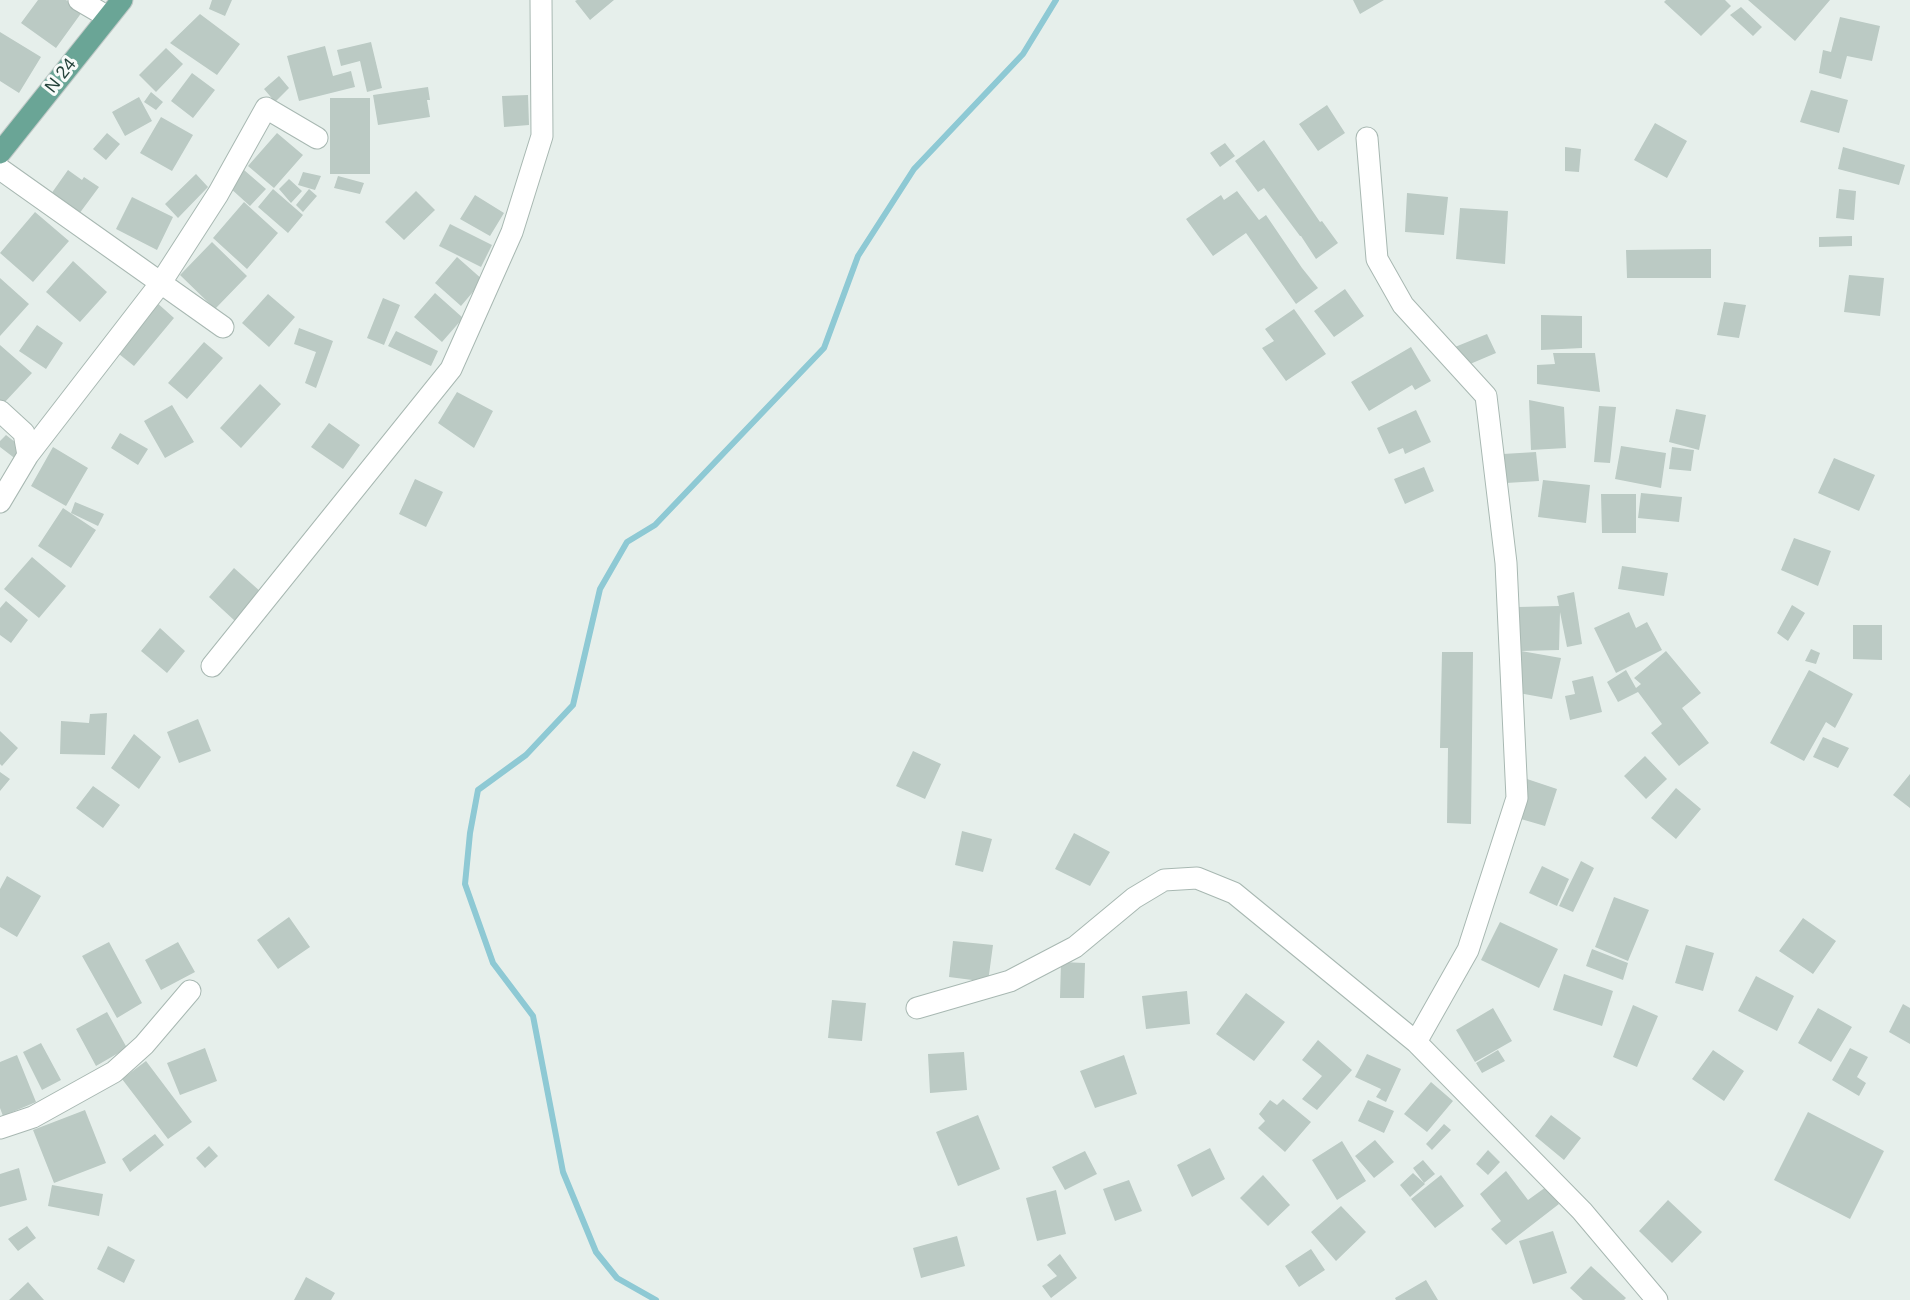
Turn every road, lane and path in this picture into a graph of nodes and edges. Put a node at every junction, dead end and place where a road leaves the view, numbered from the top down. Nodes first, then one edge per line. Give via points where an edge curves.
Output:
1 (79, 0) edge
2 (122, 0) edge
3 (541, 0) edge
4 (108, 17) junction
5 (317, 138) dead end
6 (1367, 138) dead end
7 (0, 153) edge
8 (0, 169) edge
9 (160, 284) junction
10 (223, 327) dead end
11 (0, 411) edge
12 (28, 455) junction
13 (0, 502) edge
14 (212, 666) dead end
15 (191, 990) dead end
16 (917, 1008) dead end
17 (1416, 1042) junction
18 (0, 1128) edge
19 (1655, 1299) edge

1 - 4 street
2 - 4 main road, N 24
3 - 14 street via 542,136 512,232 451,369
4 - 7 main road, N 24
5 - 9 street via 266,108
6 - 17 street via 1377,259 1403,305 1486,396 1506,563 1517,798 1468,950
8 - 9 street
9 - 10 street
9 - 12 street
11 - 12 street via 24,433
12 - 13 street
15 - 18 street via 145,1045 114,1072 33,1117
16 - 17 street via 1010,981 1075,947 1134,898 1164,880 1196,877 1234,893
17 - 19 street via 1582,1211

